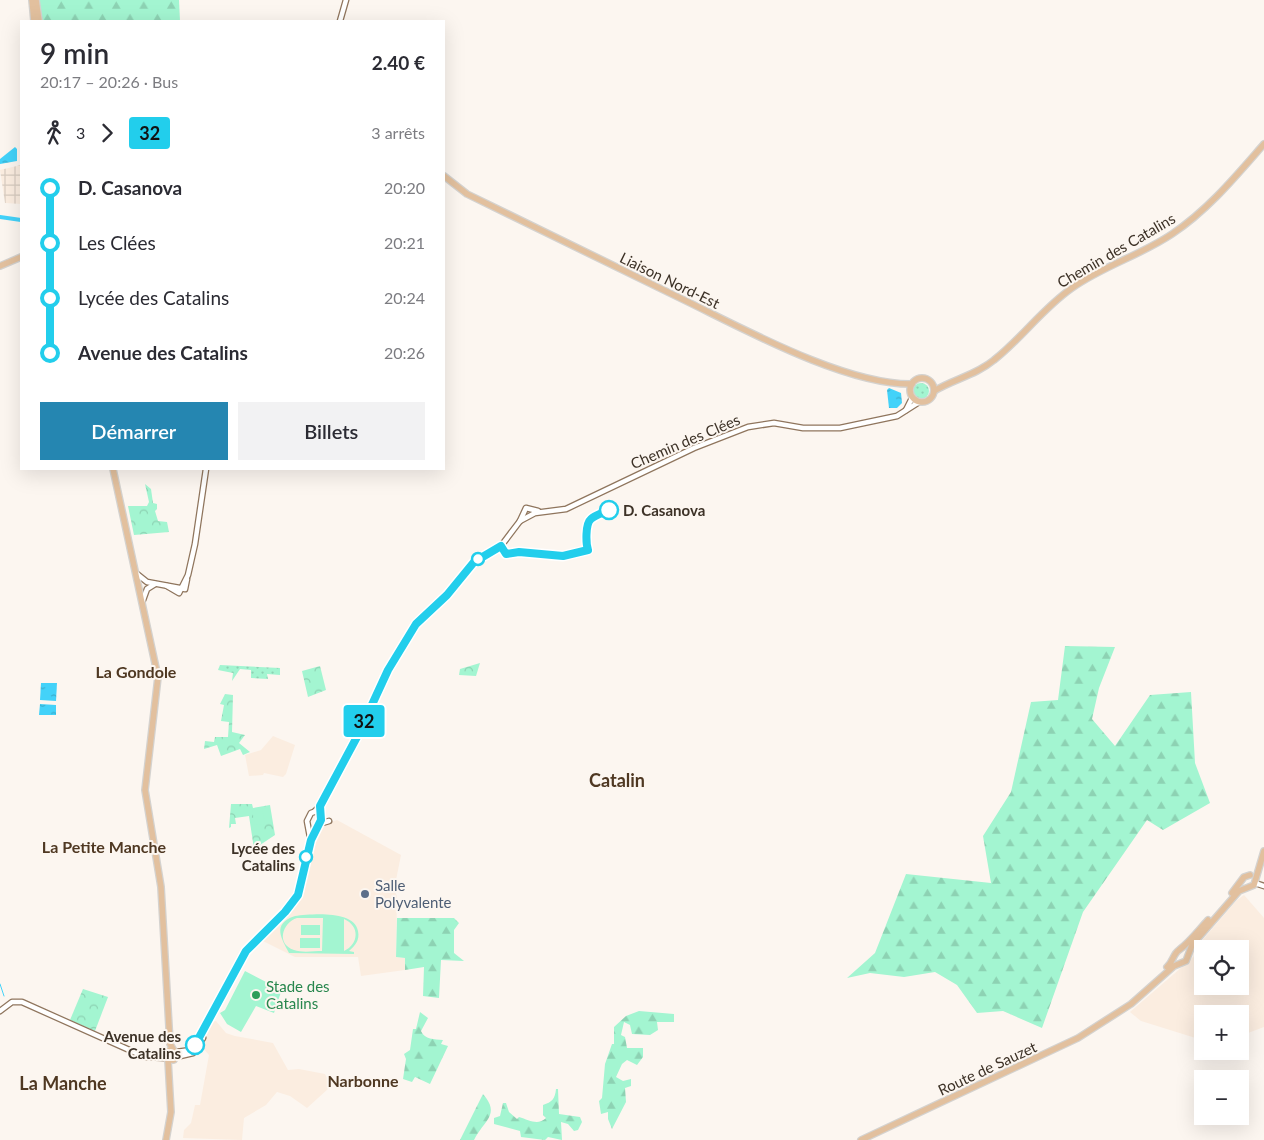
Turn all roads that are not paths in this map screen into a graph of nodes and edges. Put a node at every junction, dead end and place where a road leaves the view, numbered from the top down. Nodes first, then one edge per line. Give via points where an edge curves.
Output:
1 (32, 0) edge
2 (36, 0) edge
3 (346, 0) edge
4 (34, 20) edge
5 (38, 20) edge
6 (340, 20) edge
7 (1264, 144) edge
8 (445, 177) edge
9 (20, 258) edge
10 (0, 266) edge
11 (896, 383) junction
12 (932, 383) junction
13 (912, 384) junction
14 (948, 384) junction
15 (934, 391) junction
16 (911, 395) junction
17 (919, 402) junction
18 (904, 412) junction
19 (115, 470) edge
20 (206, 470) edge
21 (137, 574) junction
22 (147, 582) junction
23 (156, 584) junction
24 (140, 586) junction
25 (147, 589) junction
26 (143, 602) junction
27 (319, 814) junction
28 (310, 825) junction
29 (318, 826) junction
30 (311, 840) junction
31 (1264, 846) edge
32 (1264, 852) edge
33 (1254, 879) junction
34 (1242, 882) junction
35 (1264, 886) edge
36 (1245, 888) junction
37 (1186, 950) junction
38 (1177, 961) junction
39 (0, 1011) edge
40 (171, 1055) junction
41 (166, 1140) edge
42 (861, 1140) edge

1 - 4 main road
2 - 5 main road
3 - 6 street
7 - 14 main road, Chemin des Catalins via 1220,193 1188,222 1150,247 1073,287 1055,300 994,360 973,374
8 - 11 main road, Liaison Nord-Est via 467,194 745,329 831,366
9 - 10 main road
11 - 13 main road, Liaison Nord-Est
11 - 16 main road, Liaison Nord-Est
12 - 13 main road via 922,378
12 - 14 main road, Chemin des Catalins
12 - 15 main road
13 - 16 main road
14 - 15 main road, Chemin des Catalins
15 - 17 main road via 930,400
16 - 17 main road
16 - 18 street
17 - 18 street, Chemin des Clées
18 - 27 street, Chemin des Clées via 886,420 833,428 803,428 774,423 748,427 694,448 566,509 530,512 501,546 474,562 447,595 416,624 388,670 320,806
19 - 21 main road
20 - 23 street via 195,544 182,590
21 - 22 street
21 - 24 main road
22 - 23 street
22 - 24 street
23 - 25 street
24 - 25 street
24 - 26 main road
25 - 26 street
26 - 40 main road via 158,677 145,790 161,886
27 - 28 street via 308,816
27 - 29 street
27 - 29 street via 329,821
28 - 29 street
28 - 30 street
29 - 30 street
30 - 40 street via 298,895 251,945 194,1050
31 - 33 main road
32 - 33 main road
33 - 34 main road via 1244,877
33 - 35 street
33 - 36 main road via 1250,888
34 - 36 main road
34 - 37 main road
36 - 37 main road
37 - 38 main road via 1176,952
37 - 38 main road via 1186,961
38 - 42 main road, Route de Sauzet via 1120,1011 1066,1045
39 - 40 street via 17,1001 138,1054
40 - 41 main road

